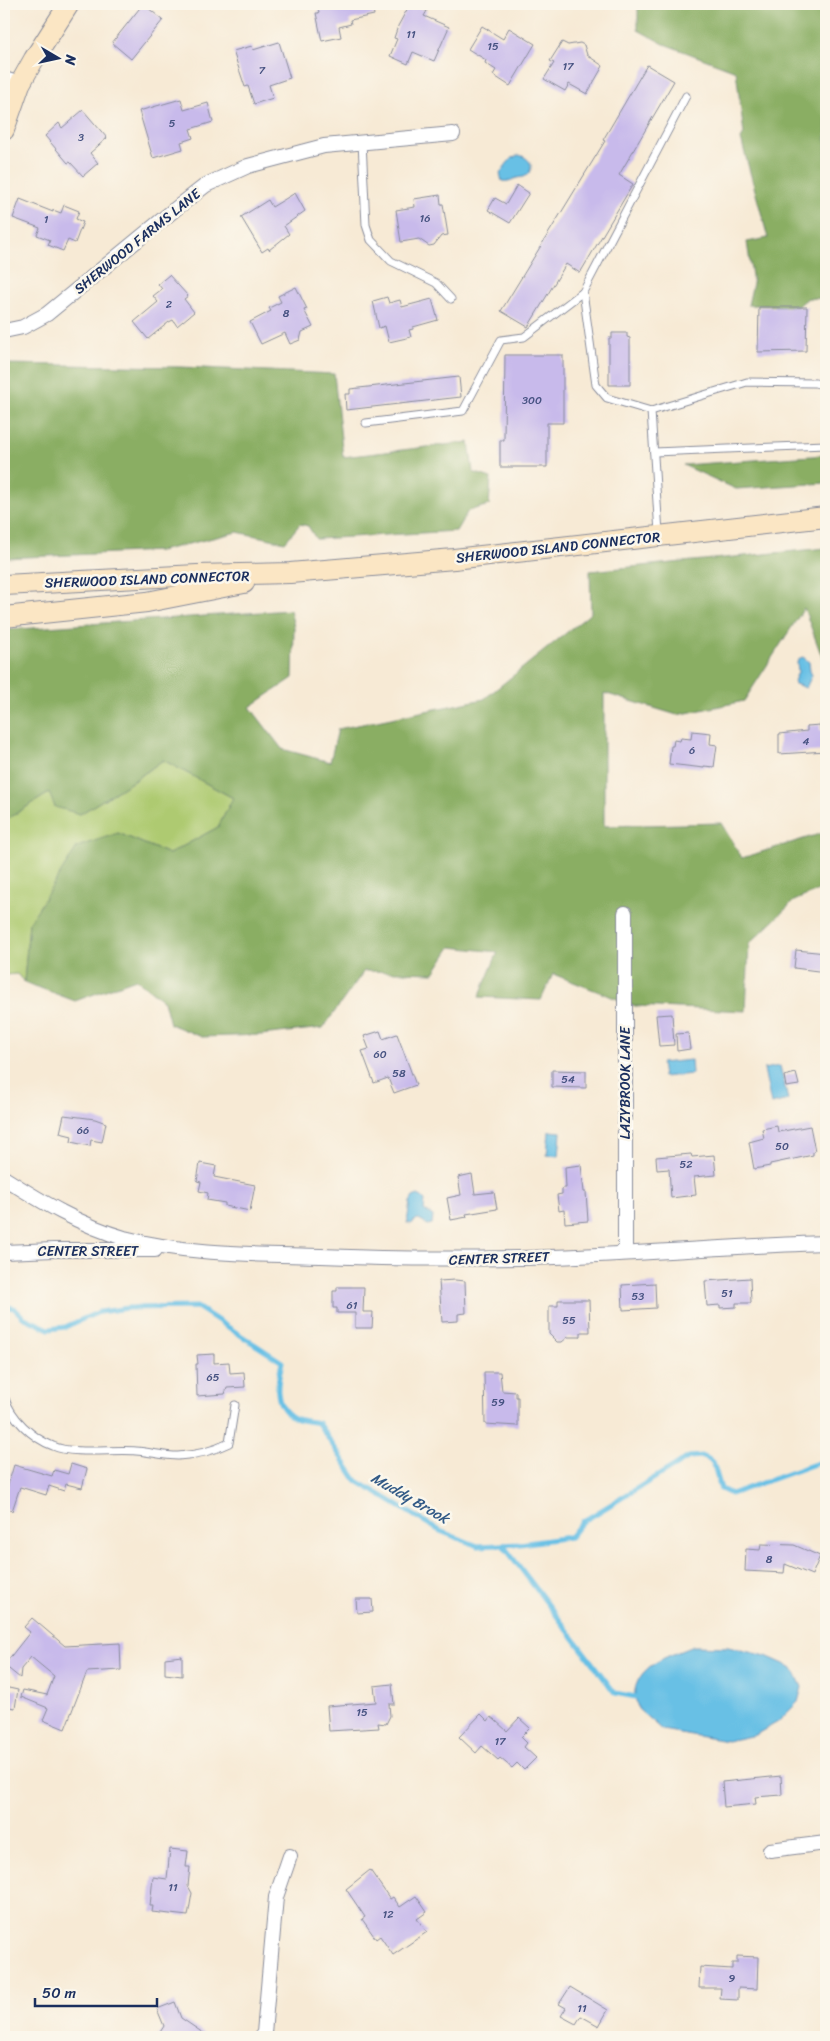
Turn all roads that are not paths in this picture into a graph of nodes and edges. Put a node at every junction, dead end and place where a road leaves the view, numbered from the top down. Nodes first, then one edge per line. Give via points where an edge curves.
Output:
1 (69, 4) edge
2 (12, 82) edge
3 (686, 96) dead end
4 (4, 130) edge
5 (453, 134) dead end
6 (362, 142) junction
7 (583, 292) junction
8 (451, 298) dead end
9 (4, 331) edge
10 (826, 386) edge
11 (651, 411) junction
12 (366, 423) dead end
13 (826, 445) edge
14 (654, 452) junction
15 (826, 517) edge
16 (659, 536) junction
17 (290, 573) junction
18 (4, 585) edge
19 (4, 617) edge
20 (624, 913) dead end
21 (4, 1178) edge
22 (826, 1243) edge
23 (172, 1249) junction
24 (4, 1252) edge
25 (625, 1252) junction
26 (4, 1396) edge
27 (235, 1405) dead end
28 (826, 1843) edge
29 (770, 1850) dead end
30 (290, 1856) dead end
31 (262, 2037) edge

1 - 2 main road via 34,59
2 - 4 main road
3 - 7 lane
5 - 6 street, SHERWOOD FARMS LANE
6 - 8 lane via 366,225 371,240 391,261 436,283
6 - 9 street, SHERWOOD FARMS LANE via 324,146 248,166 206,185 47,314 23,327
7 - 11 lane via 596,386 607,398
7 - 12 lane via 524,337 501,340 463,411
10 - 11 lane via 747,382
11 - 14 lane
13 - 14 lane
14 - 16 lane
15 - 16 main road, SHERWOOD ISLAND CONNECTOR
16 - 17 main road, SHERWOOD ISLAND CONNECTOR
17 - 18 main road, SHERWOOD ISLAND CONNECTOR via 197,574
17 - 19 main road, SHERWOOD ISLAND CONNECTOR via 147,602
20 - 25 street, LAZYBROOK LANE
21 - 23 street, CENTER STREET via 58,1212 124,1238
22 - 25 street, CENTER STREET
23 - 24 street, CENTER STREET
23 - 25 street, CENTER STREET via 432,1260
26 - 27 lane via 17,1420 38,1438 55,1447 177,1456 210,1452 229,1443
28 - 29 street
30 - 31 street via 276,1897

